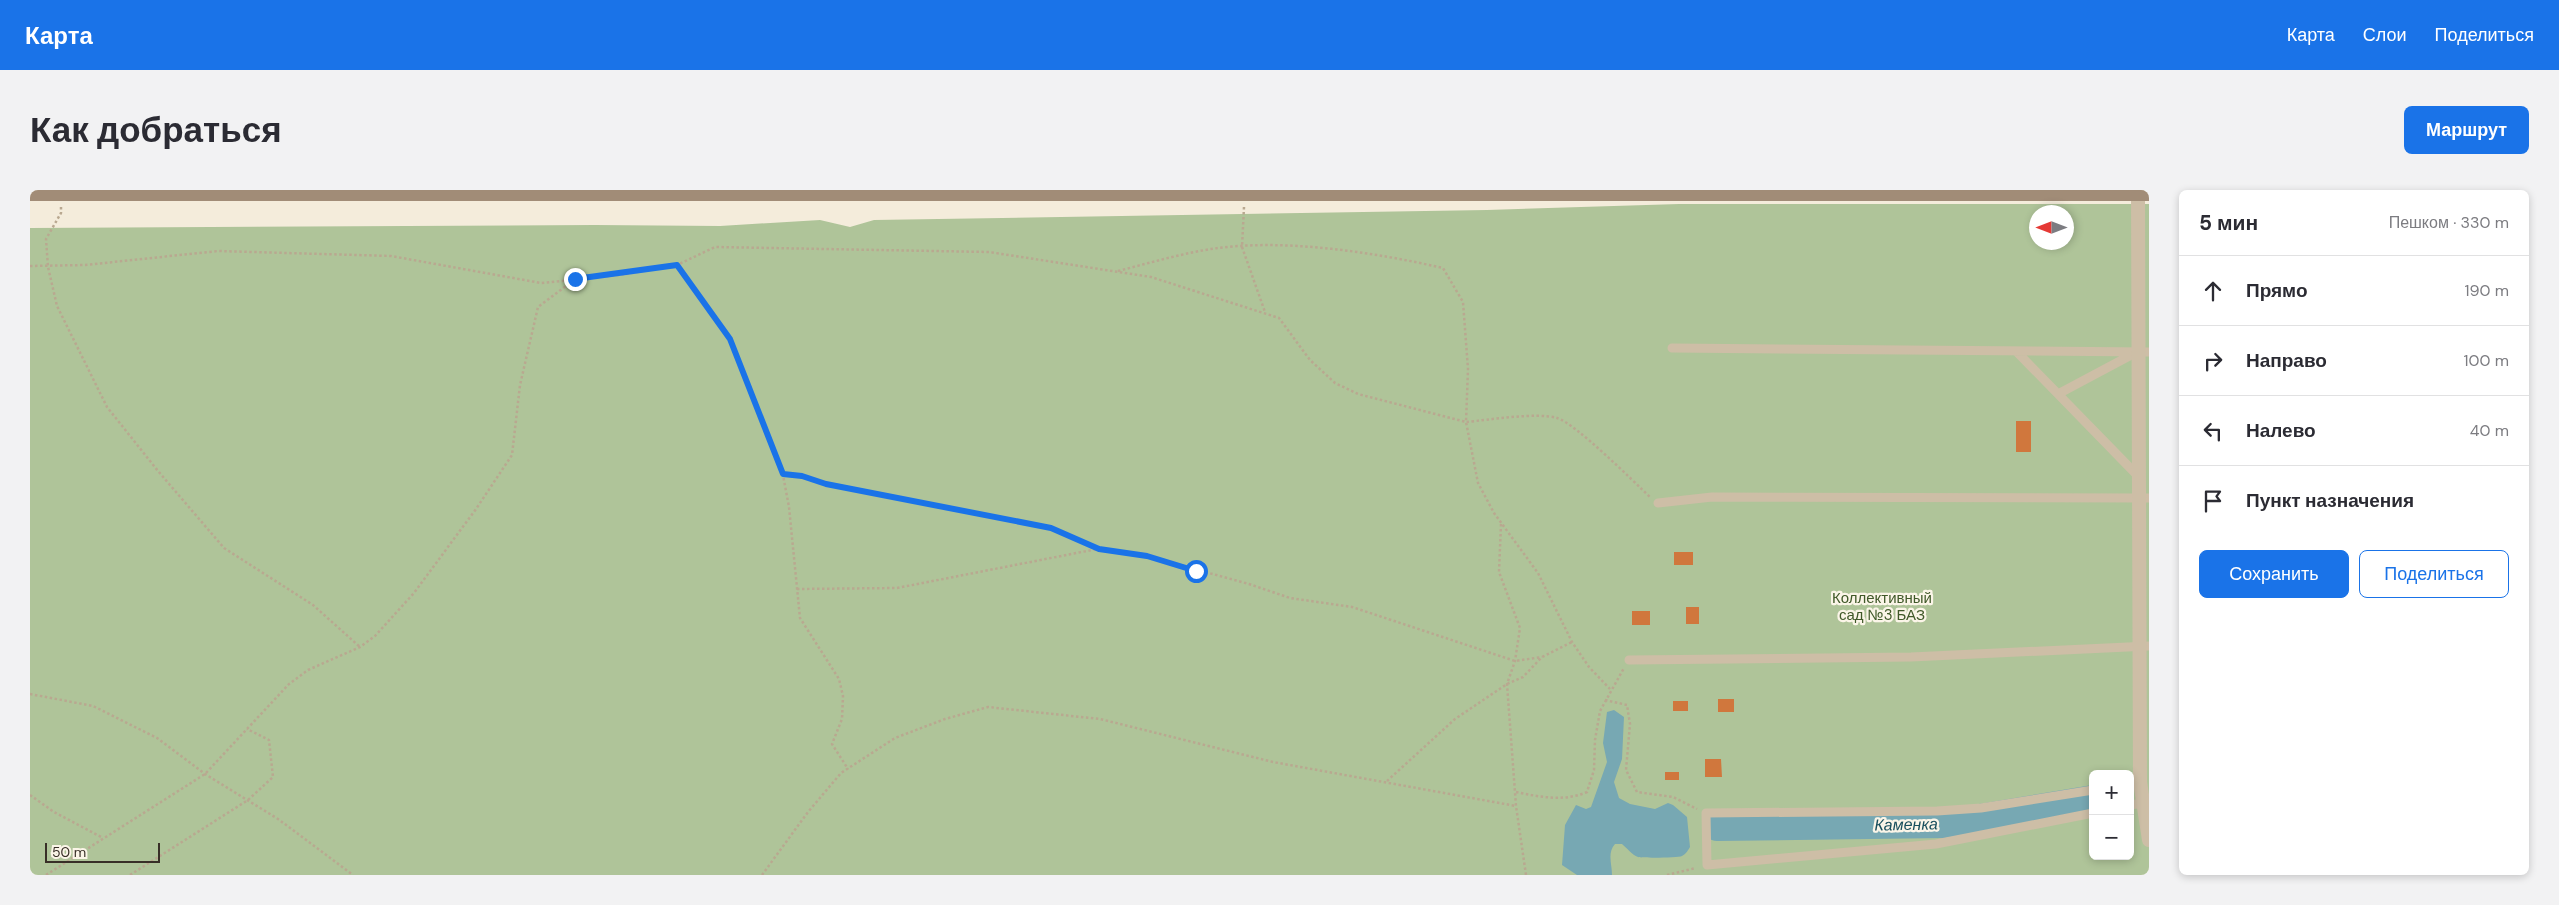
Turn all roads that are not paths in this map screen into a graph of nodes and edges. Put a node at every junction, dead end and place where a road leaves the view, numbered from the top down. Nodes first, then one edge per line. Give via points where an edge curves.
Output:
1 (30, 194) edge
2 (2143, 194) edge
3 (1672, 348) dead end
4 (2016, 351) junction
5 (2143, 352) edge
6 (2058, 394) junction
7 (2138, 476) junction
8 (2143, 498) edge
9 (1658, 503) road end
10 (2144, 646) edge
11 (1630, 660) road end
12 (2135, 783) edge
13 (2089, 791) edge
14 (2137, 804) edge
15 (2089, 814) edge
16 (2149, 840) edge

1 - 2 main road
2 - 5 street
3 - 4 lane
4 - 5 lane
4 - 6 lane
5 - 6 lane
5 - 7 street
6 - 7 lane
7 - 8 street
8 - 9 lane via 1712,498
8 - 10 street
10 - 11 lane via 1911,657
10 - 12 street
12 - 14 street
13 - 15 lane via 1981,808 1937,811 1706,813 1707,865 1936,844
14 - 16 street

